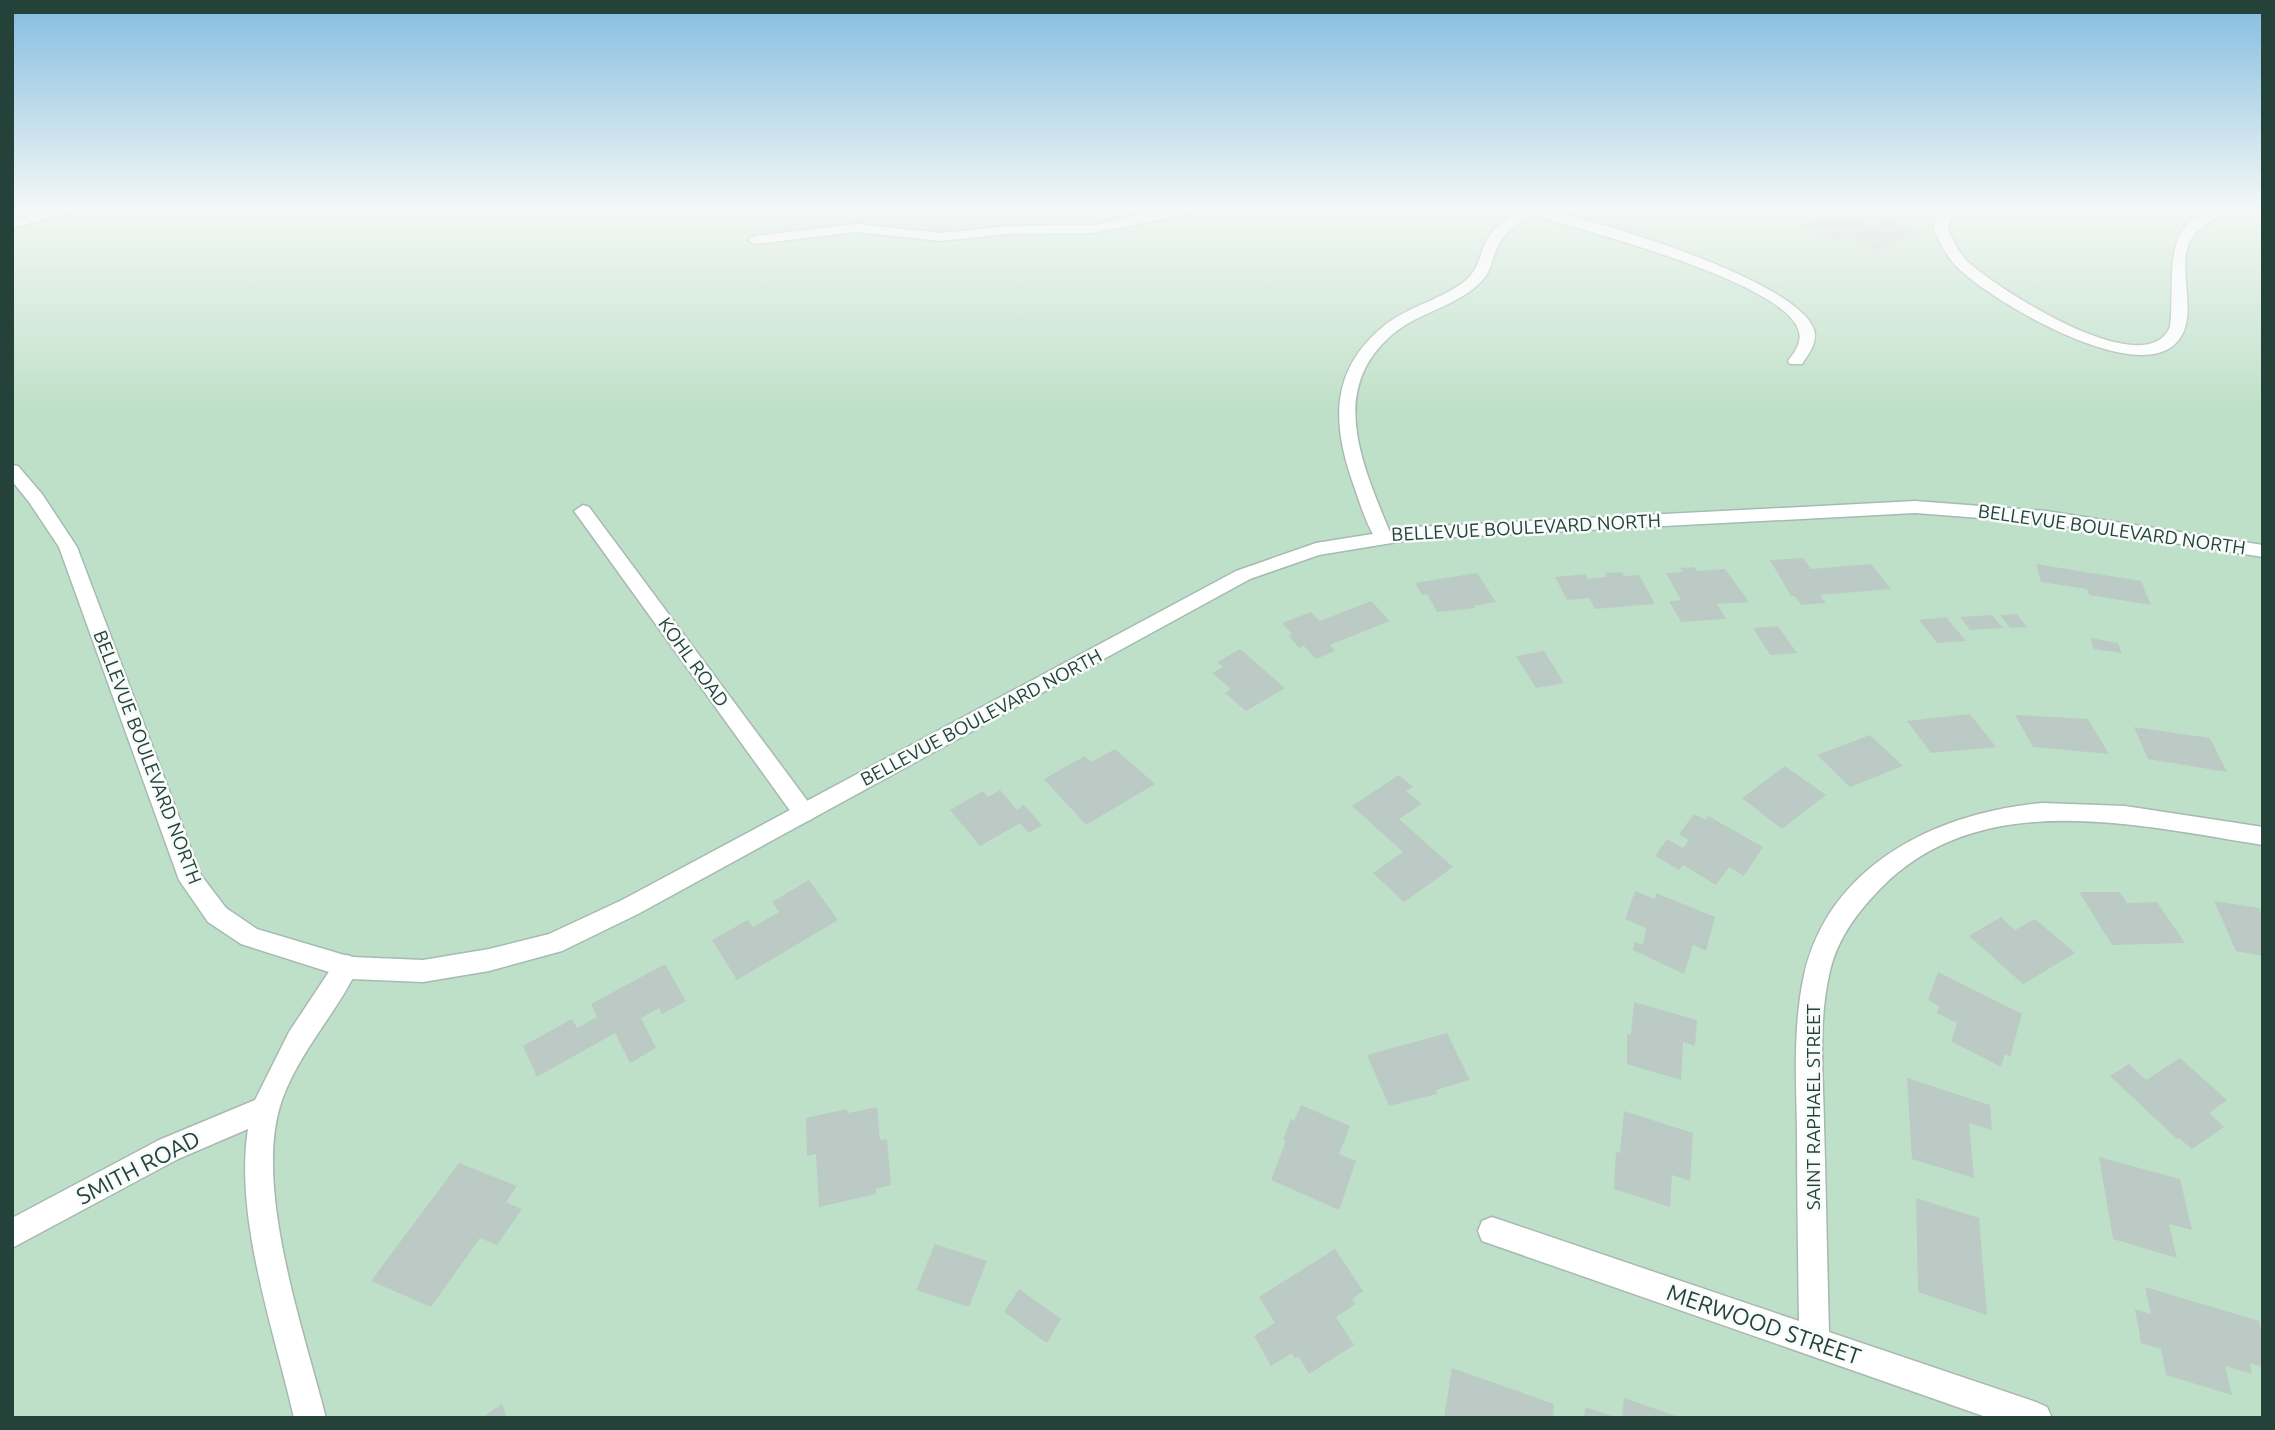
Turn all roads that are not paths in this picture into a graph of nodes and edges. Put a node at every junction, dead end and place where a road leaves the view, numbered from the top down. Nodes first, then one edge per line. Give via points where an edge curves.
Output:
1 (1478, 277) edge
2 (1728, 277) edge
3 (1978, 277) edge
4 (2178, 277) edge
5 (1796, 361) dead end
6 (12, 470) edge
7 (583, 511) dead end
8 (1382, 535) junction
9 (2263, 551) edge
10 (804, 813) junction
11 (2263, 836) edge
12 (347, 966) junction
13 (267, 1109) junction
14 (1492, 1231) dead end
15 (12, 1234) edge
16 (1814, 1341) junction
17 (310, 1418) edge
18 (2036, 1418) edge

1 - 8 street via 1463,290 1392,327 1355,365 1346,411 1348,438
2 - 5 street via 1772,295 1805,326 1806,346
3 - 4 street via 2045,320 2115,345 2147,350 2163,348 2177,330
6 - 12 street, BELLEVUE BOULEVARD NORTH via 68,547 191,880 217,915 250,937
7 - 10 street, KOHL ROAD
8 - 9 street, BELLEVUE BOULEVARD NORTH via 1950,508 2071,520
8 - 10 street, BELLEVUE BOULEVARD NORTH via 1323,545 1243,575
10 - 12 street, BELLEVUE BOULEVARD NORTH via 554,943 423,971
11 - 16 street, SAINT RAPHAEL STREET via 2124,816 2038,812 1949,832 1894,862 1857,894 1823,954 1809,1032
12 - 13 street via 300,1039
13 - 15 street, SMITH ROAD via 166,1150
13 - 17 street via 258,1162 260,1205
14 - 16 street, MERWOOD STREET
16 - 18 street, MERWOOD STREET

